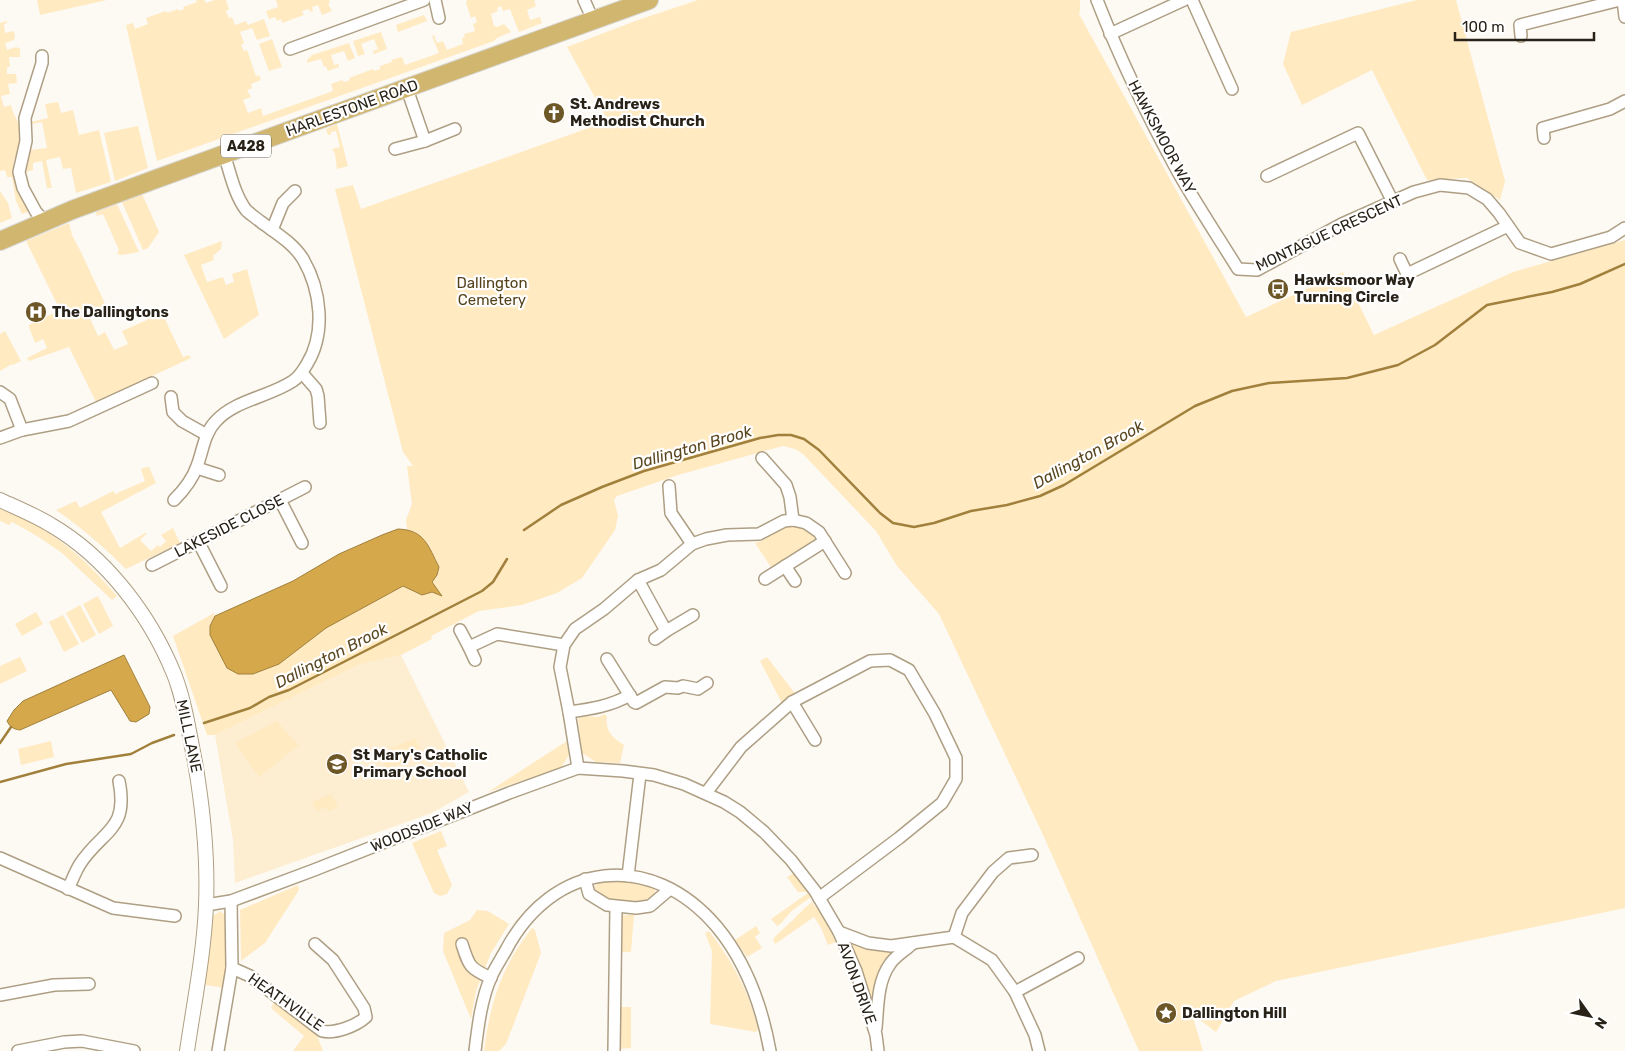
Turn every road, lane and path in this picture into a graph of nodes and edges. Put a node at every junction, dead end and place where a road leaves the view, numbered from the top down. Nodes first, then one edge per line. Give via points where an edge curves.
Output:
1 (424, 0) edge
2 (435, 0) edge
3 (584, 0) edge
4 (649, 0) edge
5 (1097, 0) edge
6 (1184, 0) edge
7 (1192, 0) edge
8 (1622, 0) edge
9 (1625, 17) edge
10 (438, 18) dead end
11 (593, 20) junction
12 (1110, 34) junction
13 (1521, 36) dead end
14 (290, 49) dead end
15 (42, 56) dead end
16 (407, 89) junction
17 (1232, 89) dead end
18 (1625, 101) edge
19 (454, 129) dead end
20 (1544, 138) dead end
21 (425, 141) junction
22 (395, 149) dead end
23 (224, 154) junction
24 (1267, 176) dead end
25 (295, 191) dead end
26 (1393, 202) junction
27 (45, 222) junction
28 (1508, 226) junction
29 (1625, 228) edge
30 (272, 230) junction
31 (0, 241) edge
32 (1400, 259) dead end
33 (1238, 269) joint
34 (302, 373) junction
35 (152, 384) dead end
36 (0, 392) edge
37 (171, 397) dead end
38 (320, 423) dead end
39 (22, 430) junction
40 (207, 434) junction
41 (0, 438) edge
42 (762, 458) dead end
43 (196, 468) junction
44 (219, 476) dead end
45 (669, 486) dead end
46 (305, 487) dead end
47 (0, 500) edge
48 (174, 500) dead end
49 (280, 500) junction
50 (793, 520) junction
51 (198, 541) junction
52 (825, 541) junction
53 (302, 542) dead end
54 (692, 544) junction
55 (152, 565) dead end
56 (785, 566) junction
57 (845, 573) dead end
58 (765, 579) dead end
59 (638, 580) junction
60 (795, 581) dead end
61 (221, 586) dead end
62 (693, 615) dead end
63 (460, 630) dead end
64 (666, 631) junction
65 (654, 639) dead end
66 (564, 645) junction
67 (469, 647) junction
68 (608, 659) dead end
69 (475, 660) dead end
70 (706, 683) dead end
71 (632, 698) junction
72 (792, 702) junction
73 (569, 712) junction
74 (815, 740) dead end
75 (578, 768) junction
76 (640, 774) junction
77 (119, 781) dead end
78 (706, 793) junction
79 (1032, 855) dead end
80 (0, 858) edge
81 (628, 876) junction
82 (585, 879) junction
83 (68, 889) junction
84 (670, 889) junction
85 (819, 898) junction
86 (231, 901) junction
87 (206, 905) junction
88 (616, 907) junction
89 (175, 916) dead end
90 (839, 932) junction
91 (954, 937) junction
92 (913, 943) junction
93 (315, 944) dead end
94 (462, 944) dead end
95 (1078, 958) dead end
96 (232, 968) junction
97 (491, 978) junction
98 (89, 984) dead end
99 (1015, 992) junction
100 (0, 996) edge
101 (876, 1034) junction
102 (20, 1051) edge
103 (131, 1051) edge
104 (187, 1051) edge
105 (218, 1051) edge
106 (475, 1051) edge
107 (614, 1051) edge
108 (770, 1051) edge
109 (878, 1051) edge
110 (1039, 1051) edge

1 - 14 street
2 - 10 street
3 - 11 street
4 - 11 main road, HARLESTONE ROAD / A428
5 - 12 street, HAWKSMOOR WAY
6 - 12 street
7 - 17 street
8 - 9 street
8 - 13 street via 1520,25
11 - 16 main road, HARLESTONE ROAD / A428
12 - 33 street, HAWKSMOOR WAY via 1178,172
15 - 27 street via 25,118 26,141 18,172 23,188
16 - 21 street
16 - 23 main road, HARLESTONE ROAD / A428
18 - 20 street via 1610,109 1543,128
19 - 21 street
21 - 22 street
23 - 27 main road, HARLESTONE ROAD / A428
23 - 30 street via 240,200 248,211
24 - 26 street via 1358,133
25 - 30 street via 283,203
26 - 28 street, MONTAGUE CRESCENT via 1440,185 1469,188 1487,199
26 - 33 street, MONTAGUE CRESCENT via 1342,224 1257,270
27 - 31 main road, HARLESTONE ROAD / A428
28 - 29 street, MONTAGUE CRESCENT via 1520,243 1551,254 1611,237
28 - 32 street via 1407,274
30 - 34 street via 296,249 316,293 319,335 314,354
34 - 38 street via 316,390
34 - 40 street via 277,390 228,411
35 - 39 street via 70,421
36 - 39 street via 10,399
37 - 40 street via 173,412 192,428
39 - 41 street
40 - 43 street
42 - 50 street via 786,485
43 - 44 street
43 - 48 street
45 - 54 street via 671,513
46 - 49 street, LAKESIDE CLOSE
47 - 87 street, MILL LANE via 52,525 92,555 129,597 163,652 182,700 200,794 206,851
49 - 51 street, LAKESIDE CLOSE
49 - 53 street
50 - 52 street via 806,523
50 - 54 street via 784,521 759,534 727,535
51 - 55 street, LAKESIDE CLOSE
51 - 61 street
52 - 56 street
52 - 57 street
54 - 59 street via 661,570
56 - 58 street
56 - 60 street
59 - 64 street
59 - 66 street via 596,616 575,629
62 - 64 street
63 - 67 street
64 - 65 street
66 - 67 street via 497,634
66 - 73 street via 560,668
67 - 69 street
68 - 71 street
70 - 71 street via 698,689 665,687 636,703
71 - 73 street
72 - 74 street
72 - 78 street via 741,747
72 - 85 street via 870,661 890,660 909,670 956,758 956,779 942,803
73 - 75 street
75 - 76 street, WOODSIDE WAY
75 - 86 street, WOODSIDE WAY
76 - 78 street, AVON DRIVE via 654,775
76 - 81 street
77 - 83 street via 122,798 117,823 80,864
78 - 85 street, AVON DRIVE via 740,812 764,832 791,860
79 - 91 street via 1009,858 993,872 962,913
80 - 83 street
81 - 82 street
81 - 84 street
82 - 88 street via 589,894
82 - 97 street via 562,888 525,920
83 - 89 street via 114,908
84 - 88 street via 650,906
84 - 108 street via 696,906 717,928 745,970 766,1026
85 - 90 street, AVON DRIVE
86 - 87 street, WOODSIDE WAY
86 - 96 street
87 - 104 street, MILL LANE
88 - 107 street
90 - 92 street, AVON DRIVE via 868,943 891,946
90 - 101 street, AVON DRIVE via 856,971
91 - 92 street
91 - 99 street via 992,960
92 - 101 street, AVON DRIVE via 890,962 884,974
93 - 96 street, HEATHVILLE via 333,960 364,1008 366,1017 358,1023 330,1032 322,1031 250,976
94 - 97 street via 469,965
95 - 99 street
96 - 105 street
97 - 106 street via 478,1022
98 - 100 street via 54,985
99 - 110 street
101 - 109 street, AVON DRIVE
102 - 103 street via 82,1041

